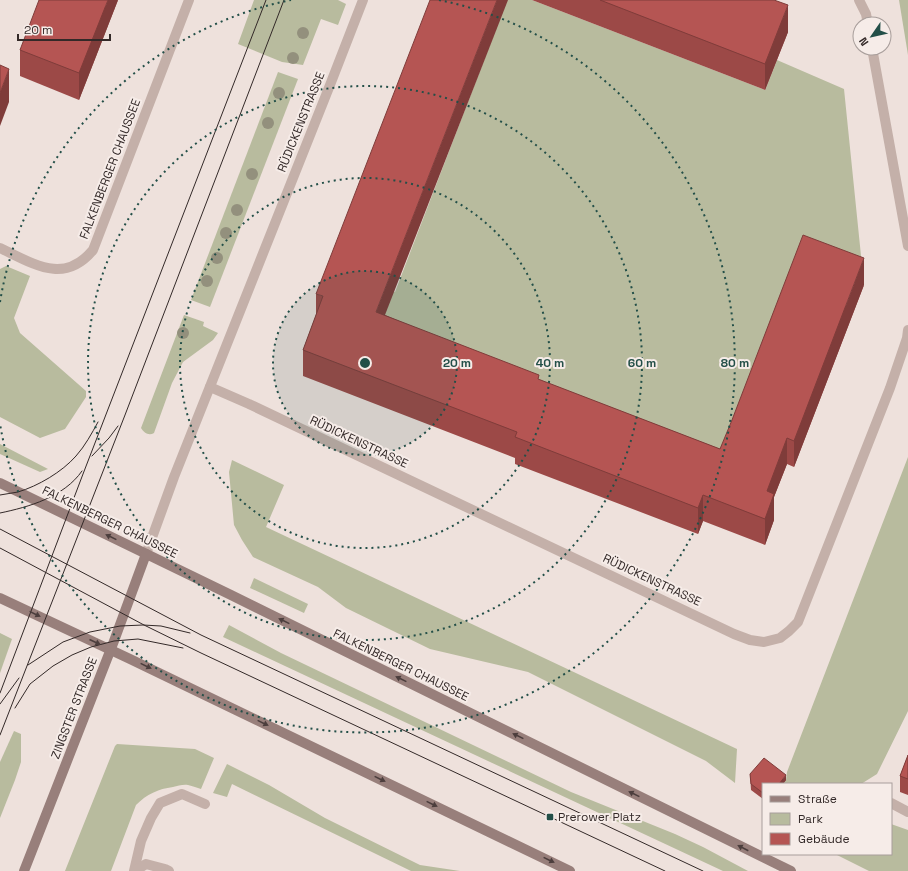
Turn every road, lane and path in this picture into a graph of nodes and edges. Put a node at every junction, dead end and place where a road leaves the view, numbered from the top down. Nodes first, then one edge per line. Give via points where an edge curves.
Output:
1 (189, 0) edge
2 (363, 0) edge
3 (859, 0) edge
4 (866, 16) edge
5 (873, 56) edge
6 (908, 246) edge
7 (0, 248) edge
8 (908, 330) edge
9 (210, 387) junction
10 (0, 483) edge
11 (146, 554) junction
12 (0, 598) edge
13 (111, 650) junction
14 (206, 804) dead end
15 (892, 804) edge
16 (908, 812) edge
17 (24, 871) edge
18 (134, 871) edge
19 (169, 871) edge
20 (570, 871) edge
21 (791, 871) edge

1 - 7 street, FALKENBERGER CHAUSSEE via 93,250 87,258 73,267 56,270 41,267
2 - 9 street, RÜDICKENSTRASSE
3 - 4 street
5 - 6 street
8 - 9 street, RÜDICKENSTRASSE via 890,388 798,622 780,638 764,642 734,634
9 - 11 street, RÜDICKENSTRASSE
11 -> 10 main road, FALKENBERGER CHAUSSEE
11 - 13 main road, ZINGSTER STRASSE
21 -> 11 main road, FALKENBERGER CHAUSSEE
12 -> 13 main road
13 - 17 main road, ZINGSTER STRASSE
13 -> 20 main road
14 - 18 street via 182,794 160,803 150,818 141,841
15 - 16 street
18 - 19 street via 146,864

